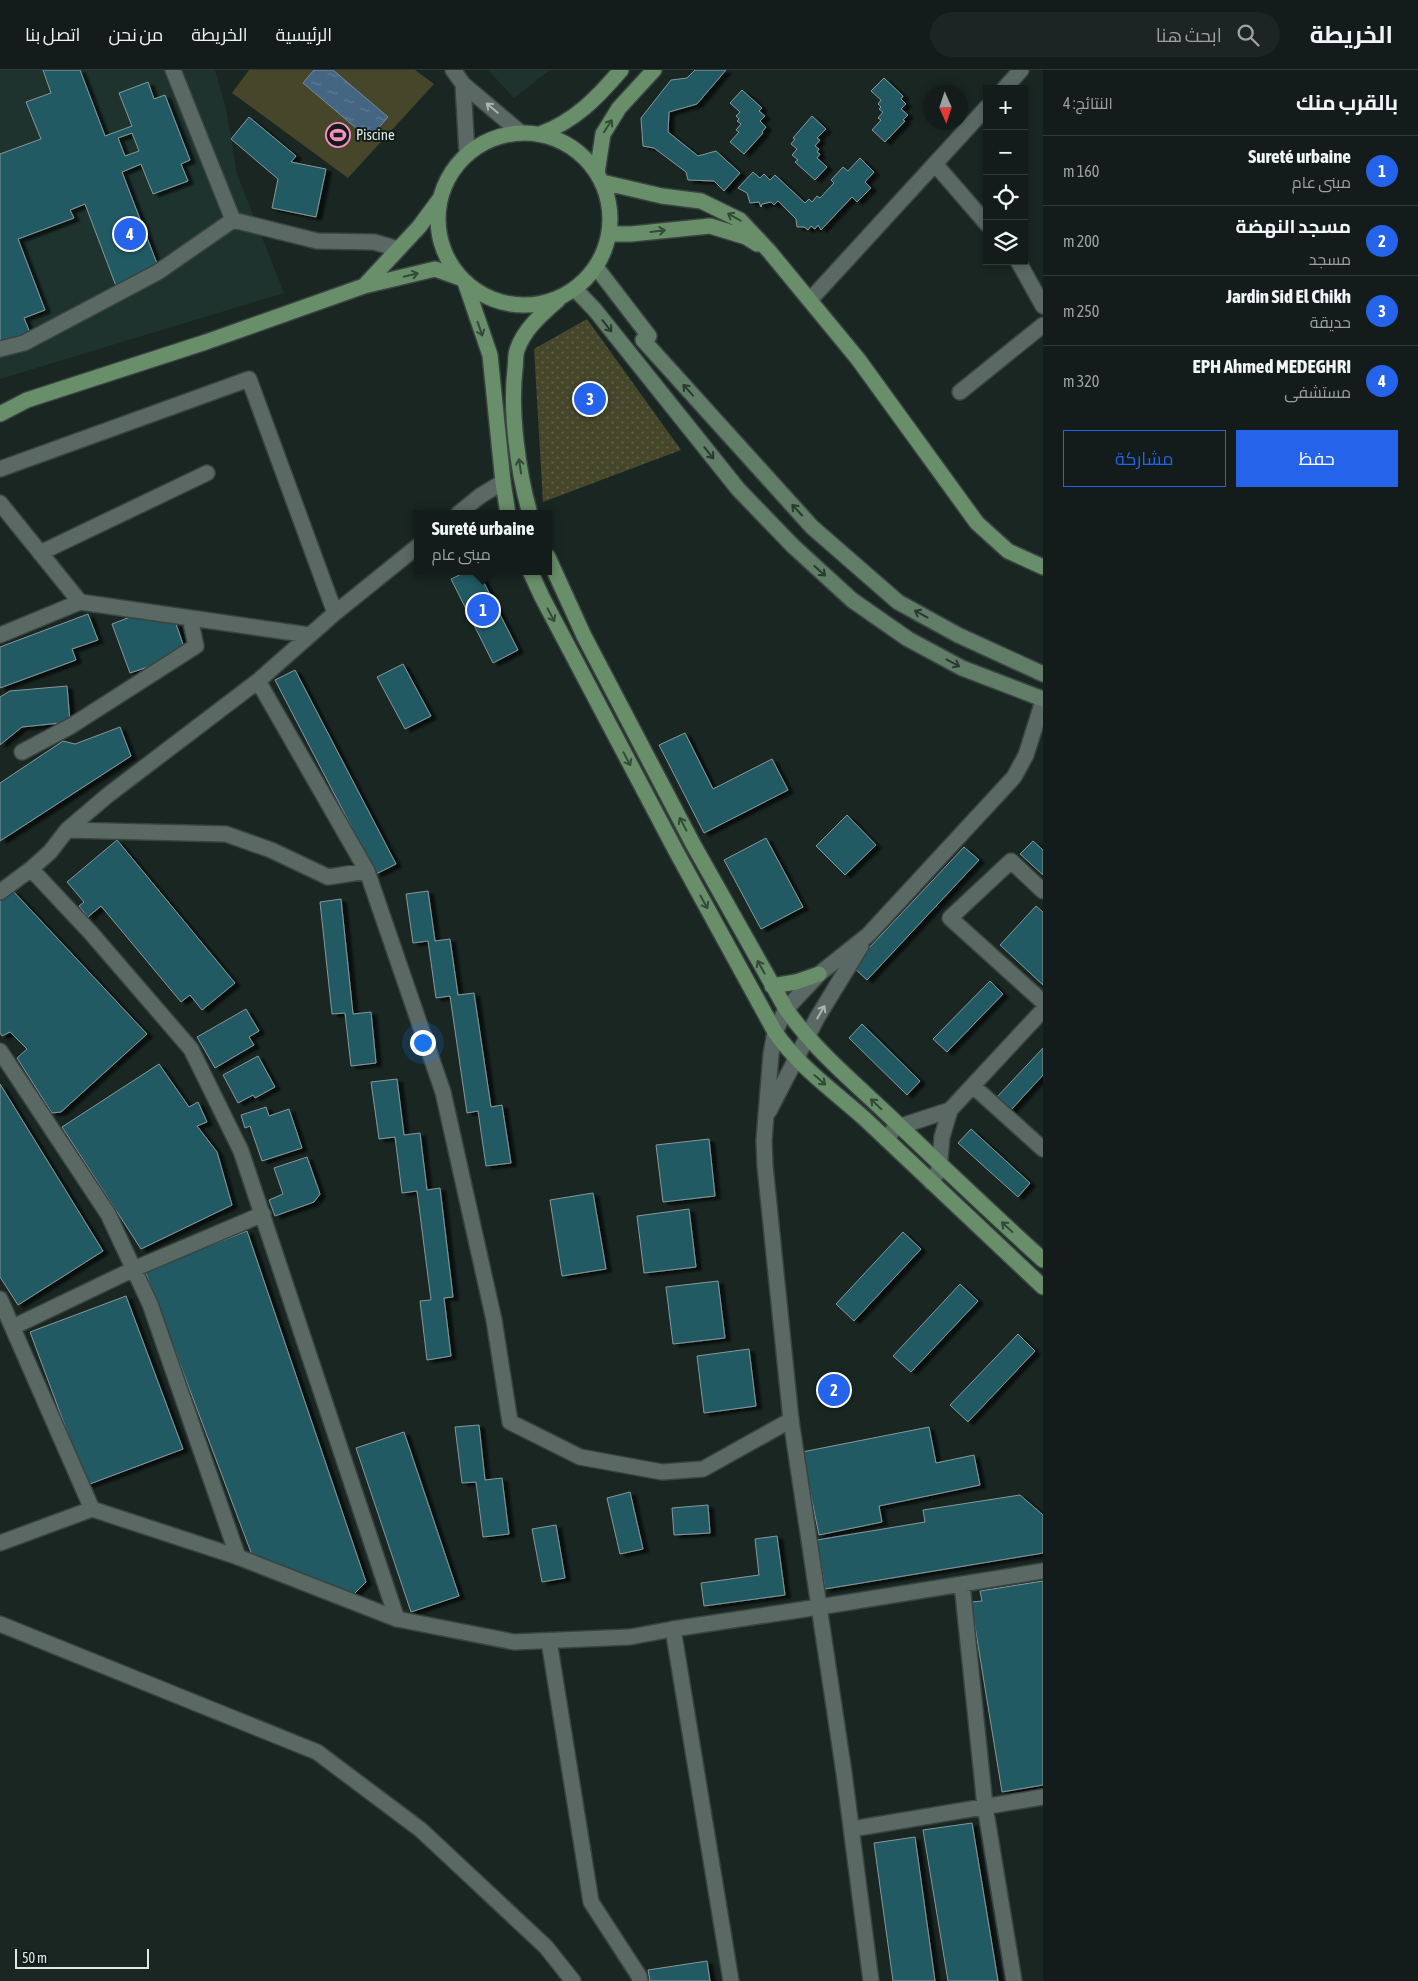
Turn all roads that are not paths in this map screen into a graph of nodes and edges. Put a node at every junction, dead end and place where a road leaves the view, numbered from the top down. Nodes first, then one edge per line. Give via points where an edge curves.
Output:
1 (173, 70) edge
2 (454, 70) edge
3 (621, 70) edge
4 (654, 70) edge
5 (1021, 70) edge
6 (463, 84) junction
7 (1008, 85) edge
8 (983, 111) edge
9 (521, 133) junction
10 (540, 134) junction
11 (466, 154) junction
12 (935, 164) junction
13 (600, 177) junction
14 (439, 200) junction
15 (233, 220) junction
16 (984, 220) edge
17 (610, 234) junction
18 (398, 249) junction
19 (769, 251) junction
20 (1020, 265) edge
21 (596, 267) junction
22 (462, 280) junction
23 (364, 286) junction
24 (569, 293) junction
25 (810, 300) junction
26 (1043, 306) edge
27 (1043, 325) edge
28 (0, 349) edge
29 (960, 392) dead end
30 (0, 414) edge
31 (0, 469) edge
32 (207, 473) dead end
33 (503, 482) junction
34 (0, 503) edge
35 (463, 510) edge
36 (507, 510) edge
37 (529, 510) edge
38 (414, 549) edge
39 (40, 553) junction
40 (552, 566) edge
41 (1043, 567) edge
42 (532, 575) edge
43 (80, 602) junction
44 (335, 613) junction
45 (190, 618) junction
46 (0, 635) edge
47 (309, 635) junction
48 (584, 636) junction
49 (568, 646) junction
50 (1043, 674) edge
51 (258, 681) junction
52 (1043, 700) edge
53 (22, 752) dead end
54 (67, 830) junction
55 (693, 844) junction
56 (677, 853) junction
57 (31, 869) junction
58 (367, 871) junction
59 (1043, 891) edge
60 (0, 892) edge
61 (868, 935) junction
62 (819, 974) junction
63 (772, 986) junction
64 (1043, 1002) edge
65 (786, 1009) junction
66 (1043, 1010) edge
67 (775, 1032) junction
68 (808, 1037) junction
69 (0, 1051) edge
70 (797, 1060) junction
71 (972, 1086) junction
72 (950, 1110) junction
73 (766, 1117) junction
74 (900, 1126) junction
75 (886, 1139) junction
76 (1043, 1149) edge
77 (939, 1165) junction
78 (931, 1182) junction
79 (263, 1214) junction
80 (1043, 1260) edge
81 (134, 1269) junction
82 (1043, 1287) edge
83 (0, 1299) edge
84 (13, 1327) junction
85 (791, 1420) junction
86 (92, 1509) junction
87 (0, 1543) edge
88 (238, 1557) junction
89 (1043, 1571) edge
90 (962, 1584) junction
91 (819, 1607) junction
92 (397, 1619) junction
93 (0, 1624) edge
94 (673, 1629) junction
95 (549, 1641) junction
96 (1043, 1797) edge
97 (985, 1806) junction
98 (852, 1829) junction
99 (573, 1981) edge
100 (640, 1981) edge
101 (731, 1981) edge
102 (871, 1981) edge
103 (1014, 1981) edge

1 - 15 street
2 - 6 street
3 - 10 main road via 595,100 558,127
13 -> 4 main road via 603,134 619,108
5 - 7 street
9 -> 6 street
6 - 11 street
8 - 12 street
9 - 10 main road
9 - 11 main road via 501,136
10 - 13 main road via 572,147
11 - 14 main road via 449,175
12 - 16 street
12 - 25 street
13 - 17 main road via 610,207
19 -> 13 main road via 740,220 701,201 662,196
14 - 18 main road
14 - 22 main road via 438,228 445,255
15 - 18 street via 317,241 374,242
15 - 28 street via 158,272 24,343
17 -> 19 main road via 710,226 746,238
17 - 21 main road
18 - 23 main road
19 - 25 main road
20 - 26 street
21 - 24 main road
50 -> 21 main road via 958,635 898,602 812,527 644,340 649,336
23 -> 22 main road via 435,270
22 - 24 main road via 486,297 512,305 538,304
22 -> 33 main road via 490,355
23 - 30 main road via 27,400
37 -> 24 main road via 519,460 512,391 517,350 533,322
24 -> 52 main road via 595,310 738,489 792,546 852,600 908,639 962,668
25 - 41 main road via 858,359 977,523 1008,551
27 - 29 street
31 - 44 street via 249,379
32 - 39 street
33 - 35 street
33 - 36 main road
34 - 39 street
38 - 44 street
39 - 43 street
40 - 48 main road
42 -> 49 main road
43 - 45 street
43 - 46 street
44 - 47 street
45 - 47 street
45 - 53 street via 196,646 71,726
47 - 51 street
48 - 49 main road
55 -> 48 main road
49 -> 56 main road
51 - 54 street via 108,794
51 - 58 street
52 - 61 street via 1026,755 1014,777
54 - 57 street
54 - 58 street via 226,834 271,850 328,877
55 - 56 main road
63 -> 55 main road
56 -> 67 main road
57 - 60 street
57 - 79 street via 191,1049 241,1150
58 - 85 street via 443,1092 494,1320 510,1422 580,1457 662,1472 703,1470
59 - 64 street via 1011,862 950,918
61 - 62 street
68 -> 61 street
62 - 63 main road
62 - 65 street
63 - 65 main road
65 - 67 street
65 - 68 main road
66 - 71 street
67 - 70 main road
67 - 73 street
68 - 70 street
74 -> 68 main road
69 - 81 street via 108,1214
70 - 73 street
70 -> 75 main road
71 - 72 street
71 - 76 street
72 - 74 street
72 - 77 street via 942,1137
73 - 85 street via 765,1166
74 - 75 street via 891,1130
74 - 77 main road
75 - 78 main road
77 - 78 street
80 -> 77 main road
78 - 82 main road
79 - 81 street
79 - 92 street
81 - 84 street
81 - 88 street via 150,1304
83 - 84 street
84 - 86 street
85 - 91 street
86 - 87 street
86 - 88 street
88 - 92 street
89 - 90 street
90 - 91 street
90 - 97 street
91 - 94 street
91 - 98 street
92 - 95 street via 514,1642
93 - 99 street via 317,1752 421,1830 546,1947
94 - 95 street via 630,1638
94 - 101 street
95 - 100 street via 591,1902
96 - 97 street
97 - 98 street
97 - 103 street
98 - 102 street

